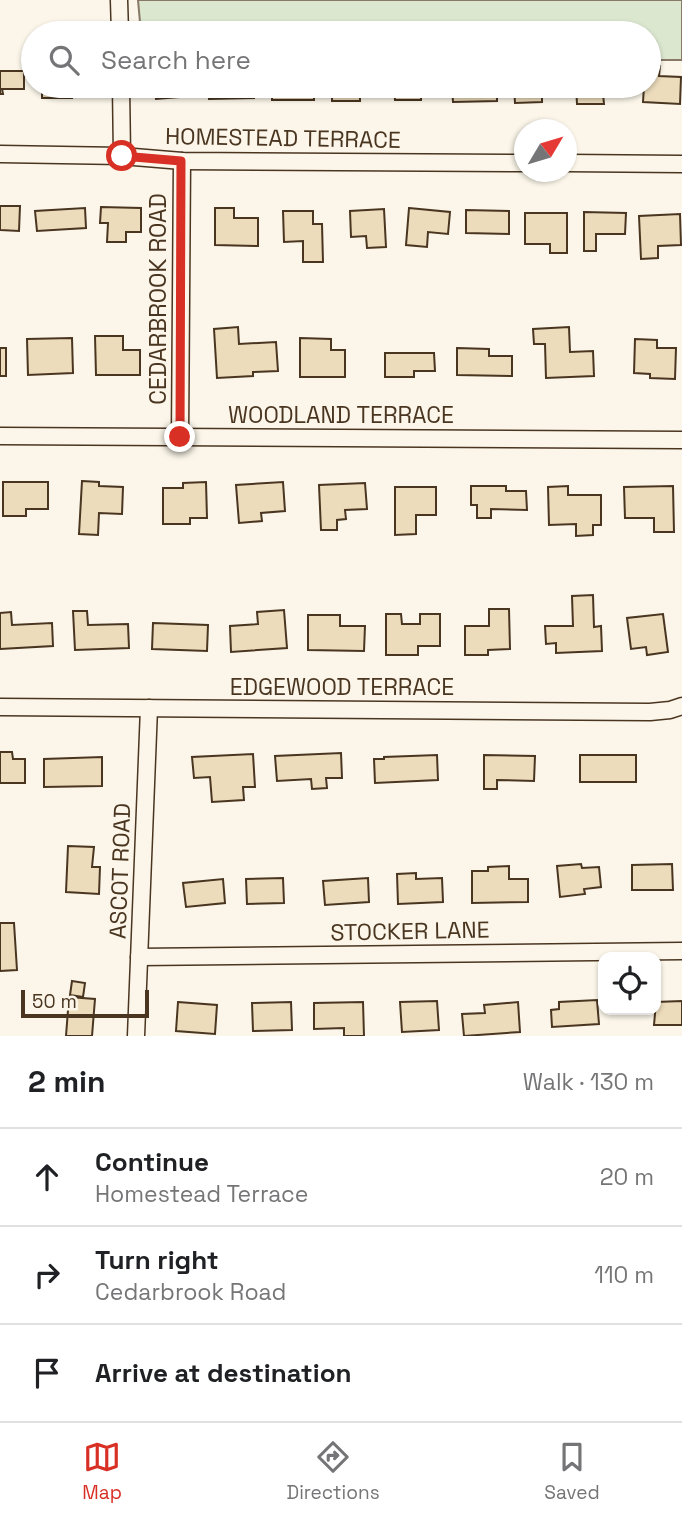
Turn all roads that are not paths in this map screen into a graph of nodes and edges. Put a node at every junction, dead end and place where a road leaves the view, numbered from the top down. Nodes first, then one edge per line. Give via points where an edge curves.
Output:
1 (120, 0) edge
2 (120, 21) edge
3 (121, 98) edge
4 (0, 154) edge
5 (122, 156) junction
6 (181, 161) junction
7 (514, 163) edge
8 (577, 163) edge
9 (682, 164) edge
10 (0, 436) edge
11 (180, 437) junction
12 (682, 440) edge
13 (682, 706) edge
14 (0, 707) edge
15 (149, 708) junction
16 (682, 951) edge
17 (139, 957) junction
18 (136, 1036) edge

1 - 2 street
3 - 5 street
4 - 5 street, HOMESTEAD TERRACE
5 - 6 street, HOMESTEAD TERRACE
6 - 7 street, HOMESTEAD TERRACE
6 - 11 street, CEDARBROOK ROAD
8 - 9 street
10 - 11 street, WOODLAND TERRACE
11 - 12 street, WOODLAND TERRACE
13 - 15 street, EDGEWOOD TERRACE via 650,712
14 - 15 street, EDGEWOOD TERRACE
15 - 17 street, ASCOT ROAD
16 - 17 street, STOCKER LANE
17 - 18 street, ASCOT ROAD

